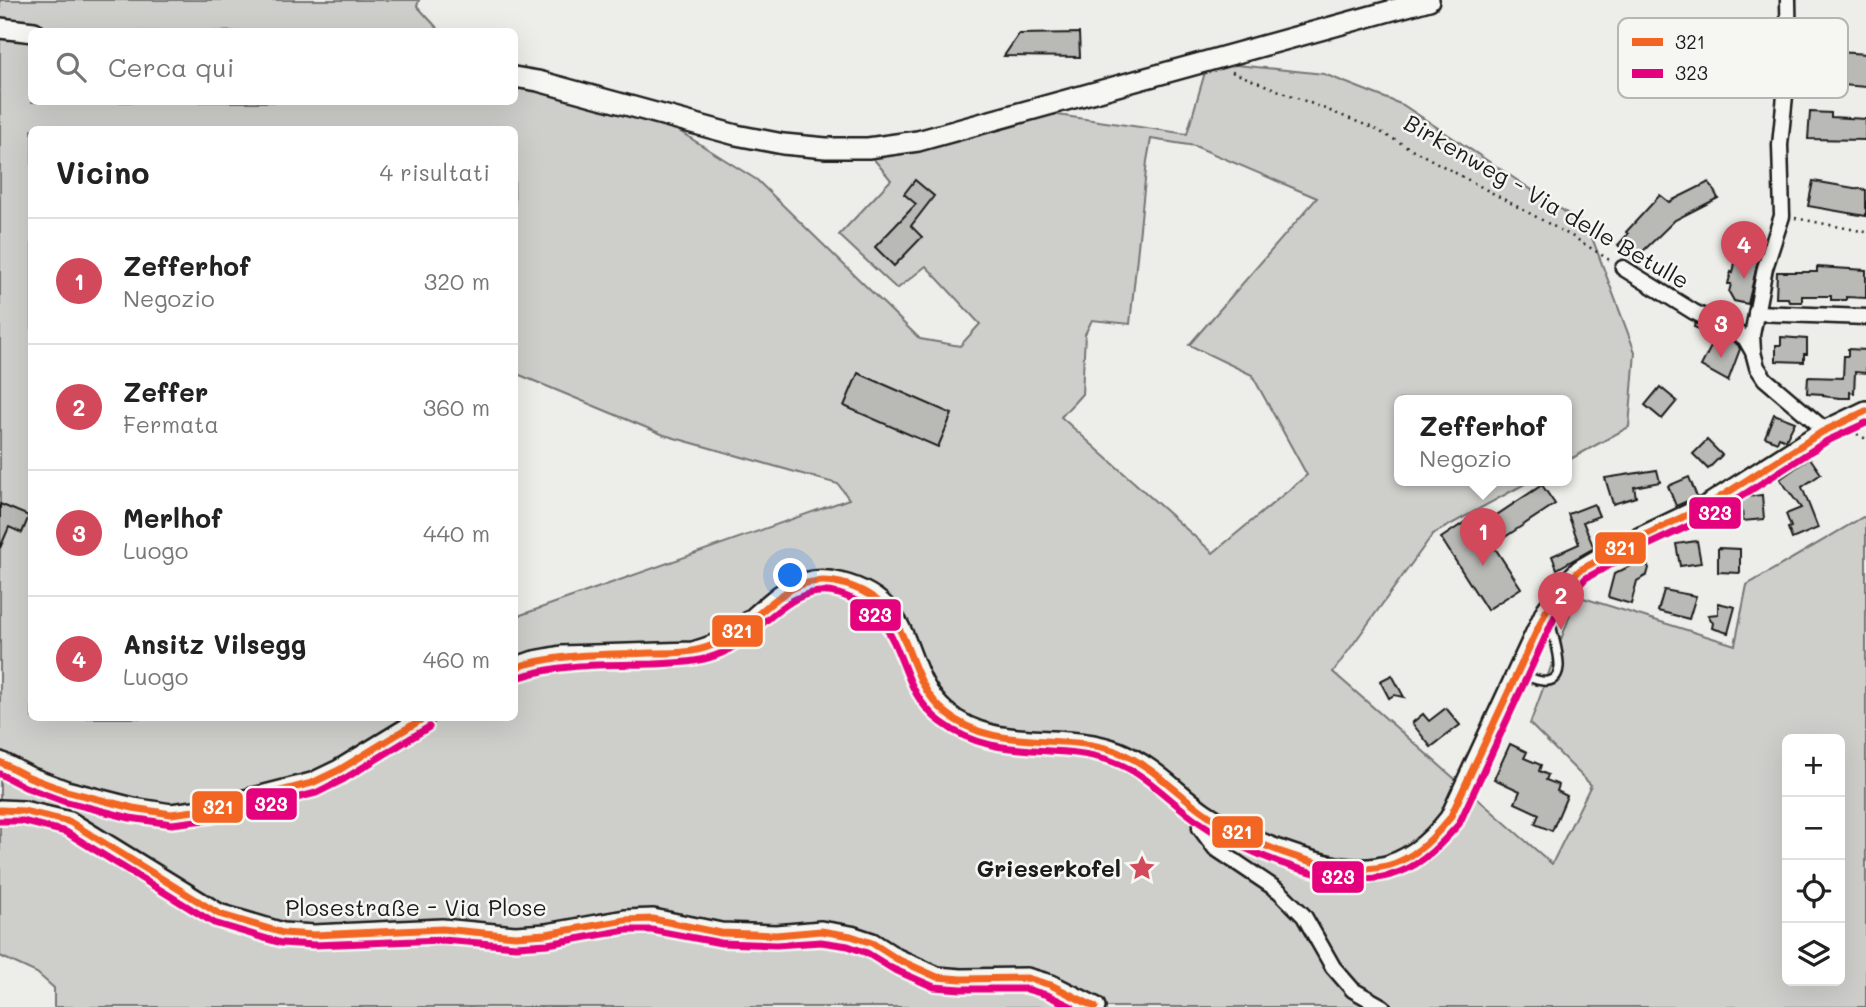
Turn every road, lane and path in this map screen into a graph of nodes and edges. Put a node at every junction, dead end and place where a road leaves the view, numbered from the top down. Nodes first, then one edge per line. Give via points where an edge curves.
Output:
1 (1429, 0) edge
2 (1788, 0) edge
3 (1788, 18) edge
4 (0, 28) edge
5 (28, 31) edge
6 (1233, 72) dead end
7 (518, 78) edge
8 (1785, 98) edge
9 (1782, 216) junction
10 (1866, 232) edge
11 (1623, 268) joint
12 (1756, 313) junction
13 (1866, 317) edge
14 (1754, 352) junction
15 (1866, 411) edge
16 (1822, 432) junction
17 (1543, 618) junction
18 (518, 666) edge
19 (1518, 672) junction
20 (419, 721) edge
21 (0, 762) edge
22 (0, 810) edge
23 (1205, 813) junction
24 (1095, 1007) edge
25 (1383, 1007) edge

1 - 7 street via 918,141 868,148 783,144 736,135
2 - 3 street
4 - 5 street
6 - 11 path, Birkenweg - Via delle Betulle via 1373,128
8 - 9 street via 1780,145
9 - 10 path
9 - 12 street
11 - 14 street, Birkenweg - Via delle Betulle via 1745,338
12 - 13 street
12 - 14 street
14 - 16 street, Birkenweg - Via delle Betulle via 1765,379
15 - 16 street
16 - 17 street via 1708,505 1580,570
17 - 19 street
17 - 19 lane via 1551,623 1557,675 1541,682
18 - 23 street via 561,656 693,652 730,638 791,587 816,580 837,582 878,599 895,618 923,684 939,706 959,722 997,737 1084,744 1118,752 1147,768
19 - 23 street via 1450,818 1410,856 1374,869 1336,867 1271,848
20 - 21 street via 312,783 171,814 66,791
22 - 24 street, Plosestraße - Via Plose via 70,822 219,914 283,933 442,929 515,936 653,919 721,933 821,931 872,943 937,977 1027,978
23 - 25 street via 1200,828 1215,848 1279,891 1304,916 1333,967 1353,990

